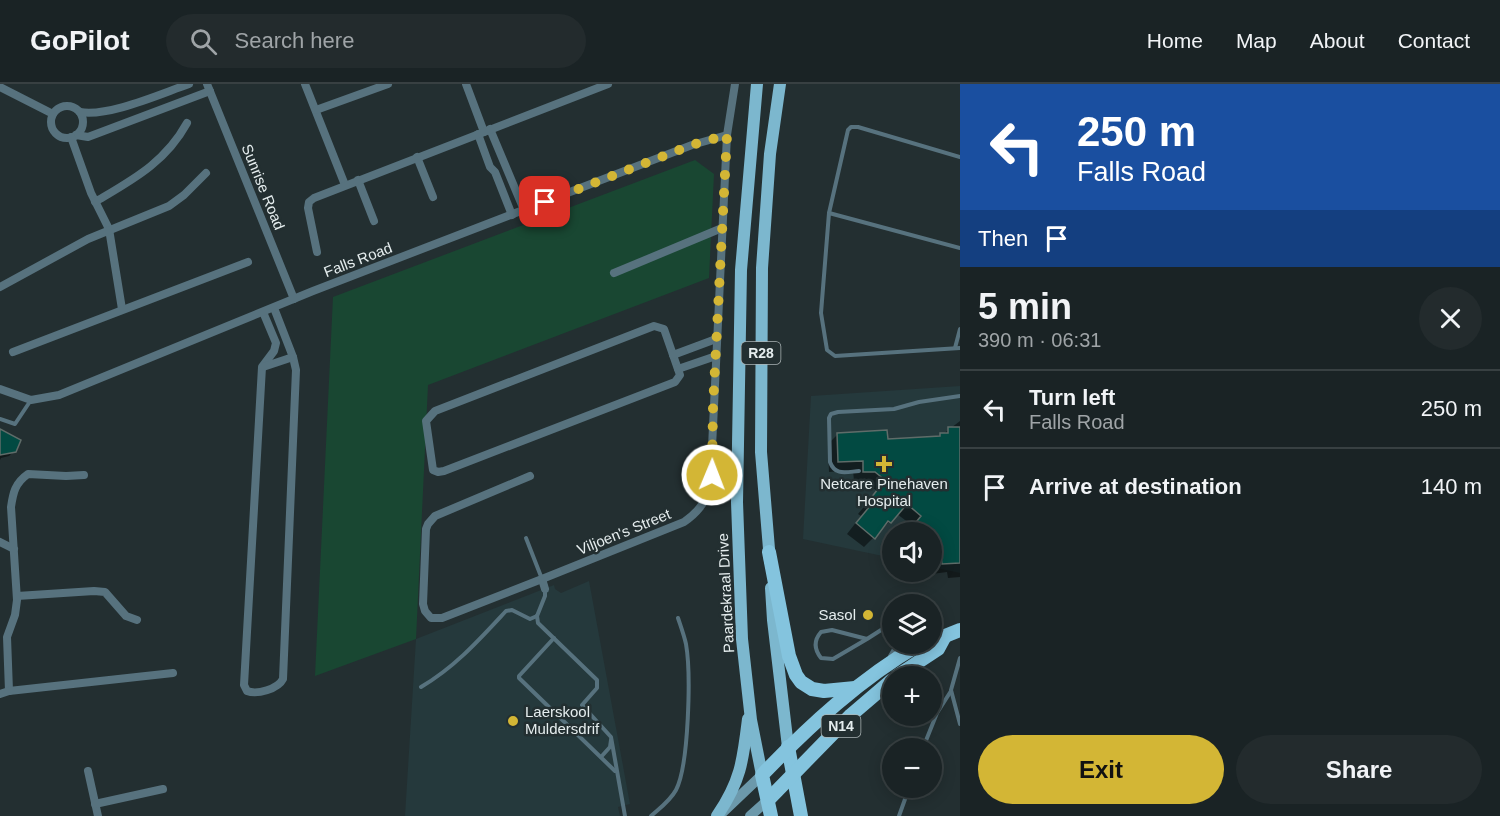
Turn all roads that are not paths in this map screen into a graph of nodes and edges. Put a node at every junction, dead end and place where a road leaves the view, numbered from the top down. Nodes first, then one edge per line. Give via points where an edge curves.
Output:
1 (189, 84) edge
2 (305, 84) edge
3 (388, 84) edge
4 (466, 84) edge
5 (608, 84) edge
6 (735, 84) edge
7 (757, 84) edge
8 (774, 84) edge
9 (780, 84) edge
10 (0, 87) edge
11 (209, 88) edge
12 (316, 110) junction
13 (80, 112) junction
14 (53, 114) junction
15 (187, 123) dead end
16 (484, 132) junction
17 (727, 135) junction
18 (73, 136) junction
19 (770, 154) junction
20 (417, 157) junction
21 (960, 157) edge
22 (507, 168) junction
23 (495, 172) junction
24 (206, 173) dead end
25 (358, 180) junction
26 (345, 185) junction
27 (433, 197) dead end
28 (95, 202) junction
29 (524, 210) junction
30 (829, 213) junction
31 (512, 215) junction
32 (374, 221) dead end
33 (722, 228) junction
34 (109, 229) junction
35 (960, 248) edge
36 (317, 252) dead end
37 (248, 261) dead end
38 (614, 273) dead end
39 (0, 288) edge
40 (294, 299) junction
41 (274, 308) junction
42 (122, 309) junction
43 (263, 312) junction
44 (281, 327) junction
45 (960, 329) edge
46 (271, 330) junction
47 (716, 339) junction
48 (958, 348) edge
49 (13, 352) dead end
50 (673, 355) junction
51 (716, 356) junction
52 (293, 357) junction
53 (262, 368) junction
54 (678, 369) junction
55 (0, 389) edge
56 (960, 396) edge
57 (31, 400) junction
58 (0, 419) edge
59 (859, 471) dead end
60 (84, 475) dead end
61 (530, 477) dead end
62 (526, 538) dead end
63 (0, 542) edge
64 (14, 549) junction
65 (769, 552) junction
66 (542, 579) junction
67 (545, 589) joint
68 (17, 596) junction
69 (537, 616) junction
70 (678, 618) dead end
71 (137, 620) dead end
72 (882, 629) edge
73 (960, 630) edge
74 (942, 635) edge
75 (554, 638) junction
76 (867, 639) junction
77 (891, 654) edge
78 (903, 654) edge
79 (925, 654) edge
80 (931, 654) edge
81 (927, 657) junction
82 (960, 658) edge
83 (885, 665) junction
84 (913, 666) edge
85 (173, 673) dead end
86 (421, 687) dead end
87 (855, 688) junction
88 (882, 689) edge
89 (951, 690) junction
90 (9, 691) junction
91 (0, 693) edge
92 (749, 703) junction
93 (960, 724) edge
94 (611, 737) junction
95 (927, 738) edge
96 (788, 747) junction
97 (601, 757) junction
98 (88, 771) dead end
99 (616, 771) junction
100 (762, 775) junction
101 (792, 775) junction
102 (163, 789) dead end
103 (905, 798) edge
104 (768, 800) junction
105 (95, 804) junction
106 (98, 816) edge
107 (625, 816) edge
108 (651, 816) edge
109 (718, 816) edge
110 (750, 816) edge
111 (771, 816) edge
112 (801, 816) edge
113 (899, 816) edge

1 - 13 street via 95,114
2 - 12 street
3 - 12 street
4 - 16 street
5 - 16 street
6 - 17 street, Viljoen's Street
7 - 92 main road, Paardekraal Drive / R28 via 742,266 736,502
8 - 19 main road
9 - 19 main road, R28
10 - 14 street
11 - 18 street via 88,137
11 - 40 street, Sunrise Road
12 - 26 street
13 - 14 street via 66,106
13 - 18 street via 83,122 80,132
14 - 18 street via 53,129 61,136
15 - 28 street via 162,158
16 - 20 street
16 - 22 street
16 - 23 street via 490,167
17 - 29 street, Falls Road
17 - 33 street, Viljoen's Street
18 - 28 street
19 - 65 main road, R28 via 760,370 761,452
20 - 25 street
20 - 27 street
21 - 30 lane via 851,127 846,133
22 - 23 street
22 - 29 street
23 - 31 street
24 - 34 street via 169,206
25 - 26 street
25 - 32 street
26 - 36 street via 309,202
28 - 34 street
29 - 31 street, Falls Road
30 - 35 lane
30 - 48 lane via 821,313 829,353 836,356
31 - 40 street, Falls Road
33 - 38 street
33 - 47 street, Viljoen's Street
34 - 39 street
34 - 42 street
37 - 42 street
40 - 41 street, Falls Road
41 - 43 street, Falls Road
41 - 44 street
42 - 49 street
43 - 46 street
43 - 57 street, Falls Road via 59,395
44 - 46 street
44 - 52 street
45 - 48 lane
46 - 53 street via 276,343
47 - 50 street
47 - 51 street, Viljoen's Street
50 - 54 street
50 - 54 street via 664,329 654,326 435,411 426,421 433,470 444,471 675,382 680,375
51 - 54 street
51 - 66 street, Viljoen's Street via 712,475 700,508 684,522
52 - 53 street
52 - 53 street via 296,370 283,679 277,686 252,693 244,685
55 - 57 street
56 - 59 lane via 894,409 831,414 832,467 840,472
57 - 58 lane via 18,423
60 - 64 street via 28,474 17,484 11,507
61 - 66 street, Viljoen's Street via 431,520 426,529 423,604 431,618 442,618
62 - 66 lane
63 - 64 street
64 - 68 street
65 - 87 highway via 796,675 812,689
65 - 96 main road, R28
66 - 67 street
67 - 69 lane
68 - 71 street via 105,592 126,616
68 - 90 street via 7,637
69 - 75 lane via 538,623
69 - 86 lane via 530,619 506,611 442,675
70 - 108 lane via 688,667 685,754 672,798
72 - 76 lane
73 - 74 highway
75 - 94 lane via 597,680 597,688 582,705
75 - 97 lane via 519,678
76 - 76 lane via 832,630 821,632 816,650 821,658 833,659
77 - 83 lane
78 - 83 highway, N14
79 - 81 lane
80 - 81 highway
81 - 84 highway
82 - 89 lane
83 - 87 highway, N14
85 - 90 street
87 - 96 highway, N14
88 - 101 highway, N14
89 - 93 lane
89 - 95 lane
90 - 91 street
92 - 100 main road, Paardekraal Drive / R28
92 - 109 main road via 738,778
94 - 97 lane via 610,747
94 - 99 lane
96 - 100 highway, N14
96 - 101 highway
97 - 99 lane
98 - 105 street
99 - 107 lane
100 - 104 highway
100 - 109 main road
101 - 104 highway, N14
101 - 112 highway
102 - 105 street
103 - 113 lane
104 - 110 main road
104 - 111 highway
105 - 106 street

